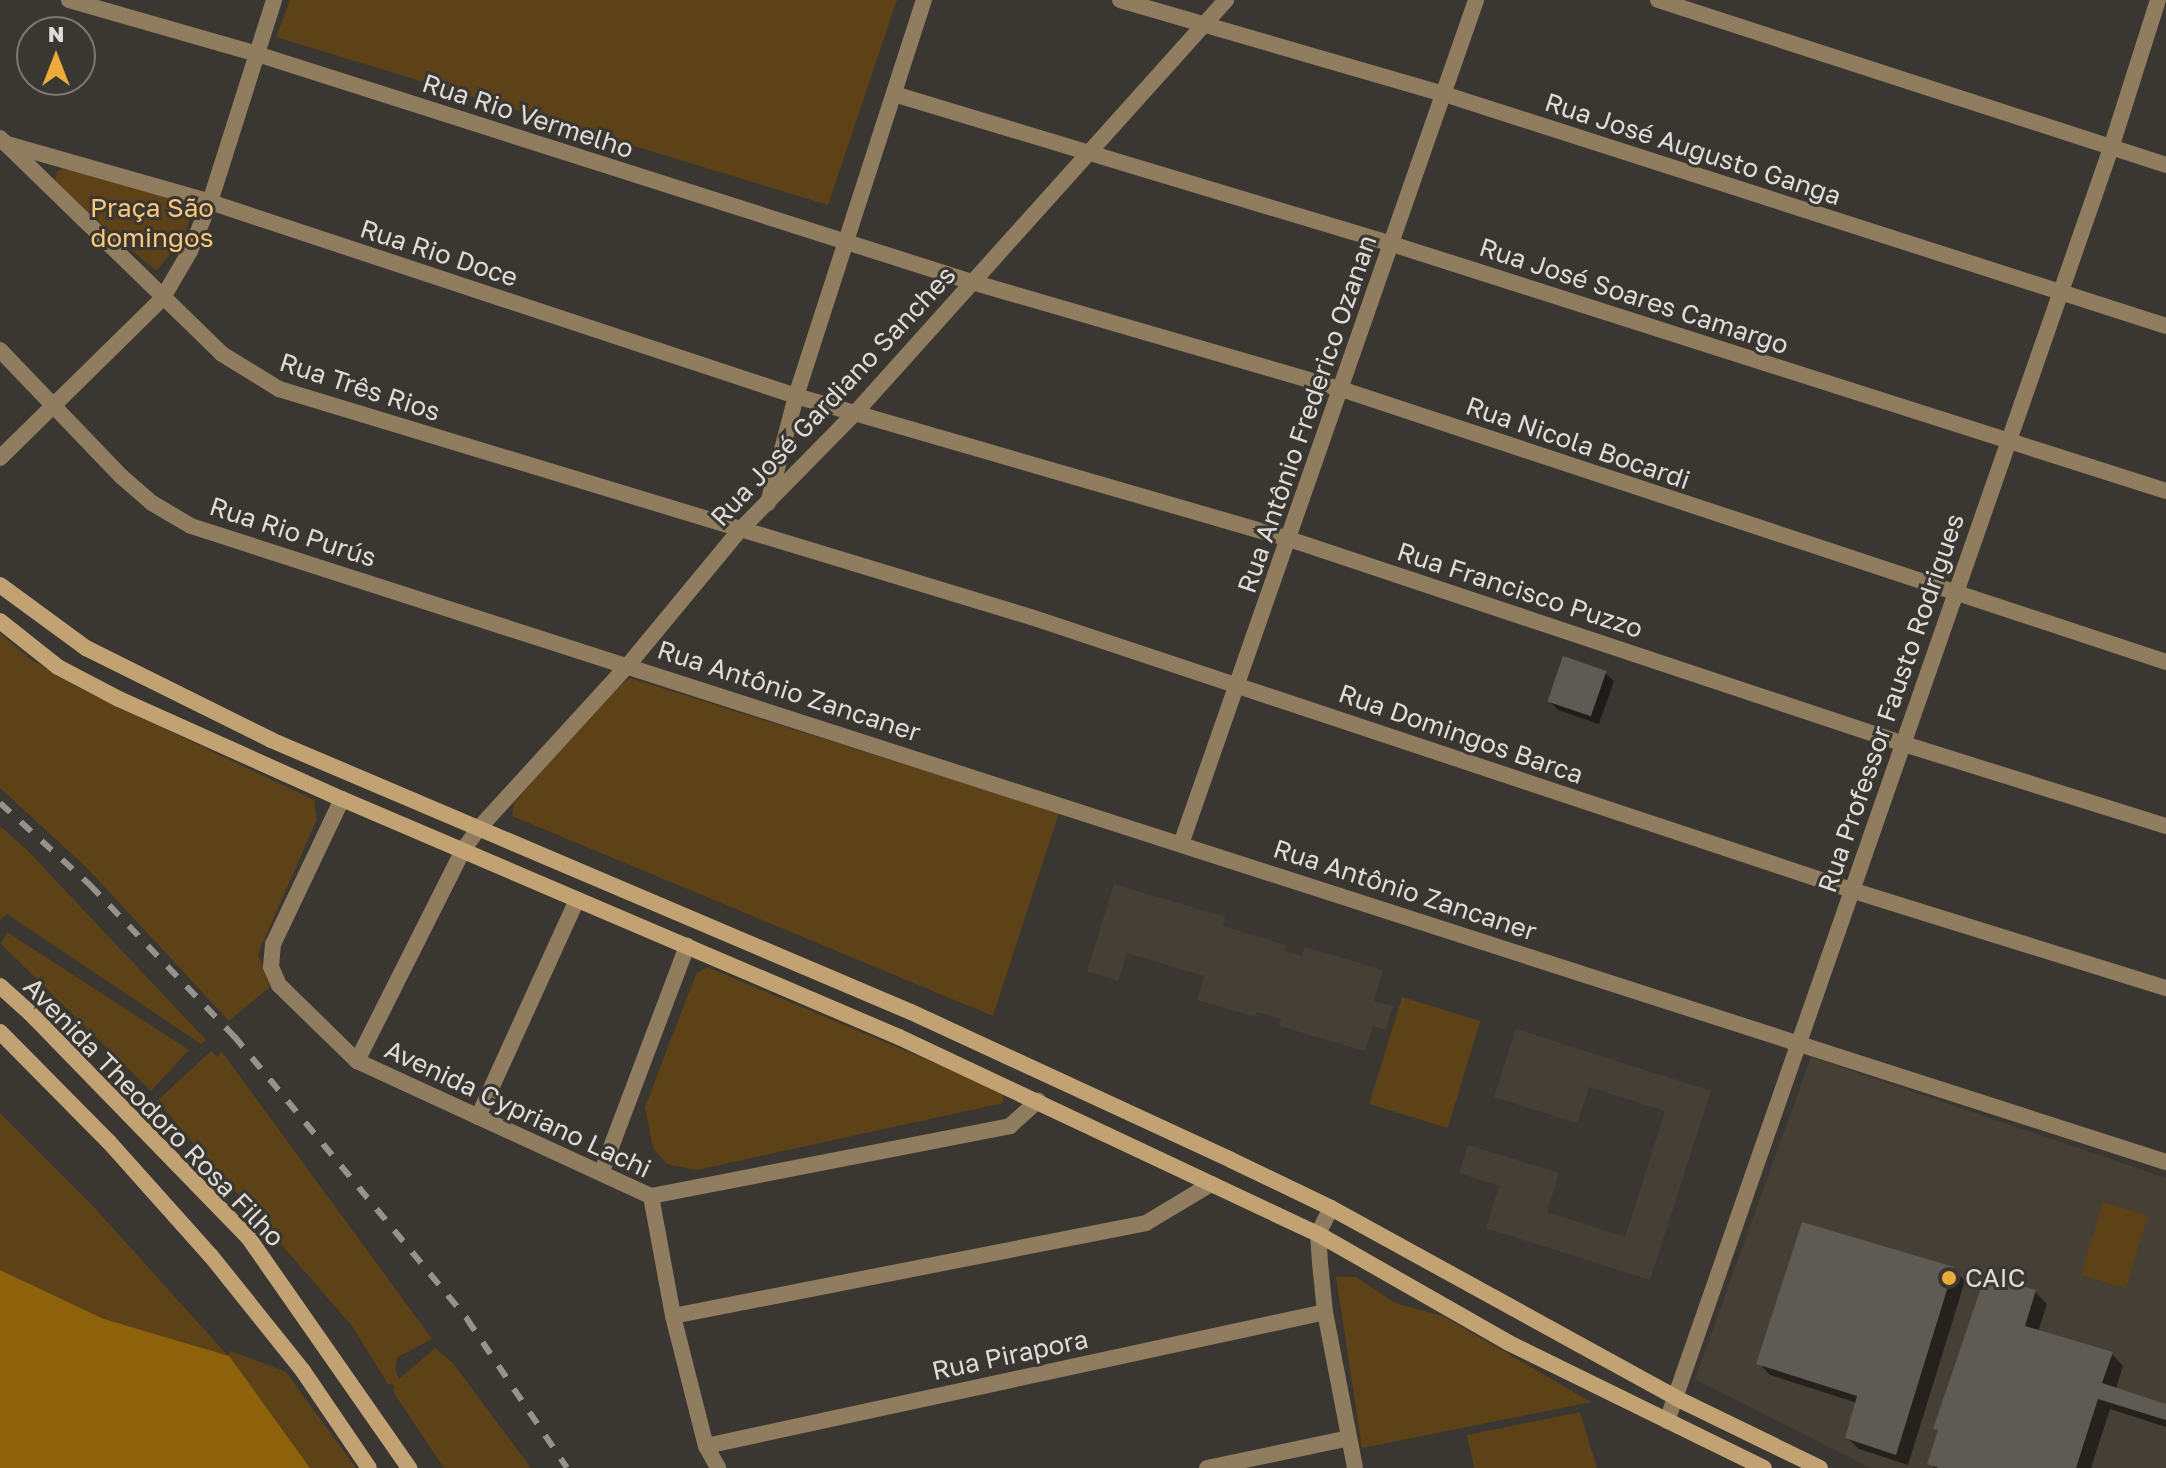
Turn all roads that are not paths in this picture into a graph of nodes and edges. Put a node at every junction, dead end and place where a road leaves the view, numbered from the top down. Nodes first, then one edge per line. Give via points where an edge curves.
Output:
1 (69, 0) edge
2 (274, 0) edge
3 (924, 0) edge
4 (1120, 0) edge
5 (1226, 0) edge
6 (1476, 0) edge
7 (1658, 0) edge
8 (2158, 0) edge
9 (1202, 26) junction
10 (257, 54) junction
11 (894, 94) junction
12 (1444, 94) junction
13 (3, 141) edge
14 (2111, 148) junction
15 (1085, 154) junction
16 (66, 158) junction
17 (2166, 165) edge
18 (48, 186) junction
19 (210, 202) junction
20 (848, 243) junction
21 (1392, 244) junction
22 (972, 282) junction
23 (2061, 292) junction
24 (162, 299) junction
25 (2166, 326) edge
26 (0, 350) edge
27 (1341, 389) junction
28 (796, 396) junction
29 (56, 405) junction
30 (856, 412) junction
31 (2008, 440) junction
32 (0, 458) edge
33 (2166, 491) edge
34 (768, 504) junction
35 (740, 530) junction
36 (1289, 539) junction
37 (0, 585) edge
38 (1955, 595) junction
39 (0, 621) edge
40 (2166, 662) edge
41 (629, 664) junction
42 (1238, 684) junction
43 (1904, 744) junction
44 (342, 799) junction
45 (2166, 826) edge
46 (480, 827) junction
47 (1181, 844) junction
48 (463, 850) junction
49 (1851, 890) junction
50 (577, 900) junction
51 (687, 946) junction
52 (0, 986) edge
53 (2166, 988) edge
54 (911, 1012) junction
55 (0, 1032) edge
56 (899, 1037) junction
57 (1799, 1043) junction
58 (357, 1061) junction
59 (1038, 1101) junction
60 (478, 1117) junction
61 (2166, 1162) edge
62 (602, 1171) junction
63 (1211, 1184) junction
64 (651, 1196) junction
65 (1331, 1208) junction
66 (1318, 1234) junction
67 (1325, 1312) junction
68 (673, 1316) junction
69 (1676, 1398) junction
70 (1667, 1421) junction
71 (1349, 1438) junction
72 (706, 1446) junction
73 (369, 1468) edge
74 (409, 1468) edge
75 (718, 1468) edge
76 (1207, 1468) edge
77 (1355, 1468) edge
78 (1764, 1468) edge
79 (1820, 1468) edge

1 - 10 street, Rua Rio Vermelho
2 - 10 street
3 - 11 street
4 - 9 street, Rua José Augusto Ganga
5 - 9 street, Rua José Gardiano Sanches
6 - 12 street, Rua Antônio Frederico Ozanan
7 - 14 street
8 - 14 street, Rua Professor Fausto Rodrigues
9 - 12 street, Rua José Augusto Ganga
9 - 15 street, Rua José Gardiano Sanches
10 - 19 street
10 - 20 street, Rua Rio Vermelho
11 - 15 street, Rua José Soares Camargo
11 - 20 street
12 - 21 street, Rua Antônio Frederico Ozanan
12 - 23 street, Rua José Augusto Ganga
13 - 16 street, Rua Rio Doce
13 - 18 street, Rua Três Rios
14 - 17 street
14 - 23 street, Rua Professor Fausto Rodrigues
15 - 21 street, Rua José Soares Camargo
15 - 22 street, Rua José Gardiano Sanches
16 - 18 street
16 - 19 street, Rua Rio Doce
18 - 24 street, Rua Três Rios
19 - 24 street
19 - 28 street, Rua Rio Doce
20 - 22 street, Rua Rio Vermelho
20 - 28 street
21 - 27 street, Rua Antônio Frederico Ozanan
21 - 31 street, Rua José Soares Camargo
22 - 27 street, Rua Nicola Bocardi
22 - 30 street, Rua José Gardiano Sanches
23 - 25 street, Rua José Augusto Ganga
23 - 31 street, Rua Professor Fausto Rodrigues
24 - 29 street
24 - 35 street, Rua Três Rios via 222,354 279,389
26 - 29 street, Rua Rio Purús
27 - 36 street, Rua Antônio Frederico Ozanan
27 - 38 street, Rua Nicola Bocardi
28 - 30 street, Rua Rio Doce
28 - 34 street
29 - 32 street
29 - 41 street, Rua Rio Purús via 142,495 191,526
30 - 34 street, Rua José Gardiano Sanches
30 - 36 street, Rua Francisco Puzzo
31 - 33 street, Rua José Soares Camargo
31 - 38 street, Rua Professor Fausto Rodrigues
34 - 35 street, Rua José Gardiano Sanches
35 - 41 street, Rua José Gardiano Sanches
35 - 42 street, Rua Domingos Barca
36 - 42 street, Rua Antônio Frederico Ozanan
36 - 43 street, Rua Francisco Puzzo
37 - 46 main road via 86,648 137,675 271,740
38 - 40 street, Rua Nicola Bocardi
38 - 43 street, Rua Professor Fausto Rodrigues
39 - 44 main road via 58,667 119,699
41 - 46 street, Rua José Gardiano Sanches
41 - 47 street, Rua Antônio Zancaner
42 - 47 street, Rua Antônio Frederico Ozanan
42 - 49 street, Rua Domingos Barca
43 - 45 street, Rua Francisco Puzzo
43 - 49 street, Rua Professor Fausto Rodrigues
44 - 48 main road
44 - 58 street, Avenida Cypriano Lachi via 273,944 271,967 298,1007
46 - 48 street, Rua José Gardiano Sanches
46 - 54 main road
47 - 57 street, Rua Antônio Zancaner
48 - 50 main road
48 - 58 street, Rua José Gardiano Sanches
49 - 53 street, Rua Domingos Barca
49 - 57 street, Rua Professor Fausto Rodrigues
50 - 51 main road
50 - 60 street
51 - 56 main road
51 - 62 street
52 - 74 main road, Avenida Theodoro Rosa Filho via 248,1237
54 - 56 main road
54 - 65 main road
55 - 73 main road, Avenida Theodoro Rosa Filho via 211,1256 303,1371
56 - 59 main road
57 - 61 street, Rua Antônio Zancaner
57 - 69 street, Rua Professor Fausto Rodrigues
58 - 60 street, Avenida Cypriano Lachi
59 - 63 main road
59 - 64 street via 1010,1126
60 - 62 street, Avenida Cypriano Lachi
62 - 64 street, Avenida Cypriano Lachi
63 - 66 main road
63 - 68 street via 1146,1223
64 - 68 street, Avenida Cypriano Lachi
65 - 66 street
65 - 69 main road
66 - 67 street
66 - 70 main road via 1507,1342
67 - 71 street
67 - 72 street, Rua Pirapora
68 - 72 street, Avenida Cypriano Lachi
69 - 70 street, Rua Professor Fausto Rodrigues
69 - 79 main road
70 - 78 main road
71 - 76 street
71 - 77 street
72 - 75 street, Avenida Cypriano Lachi

